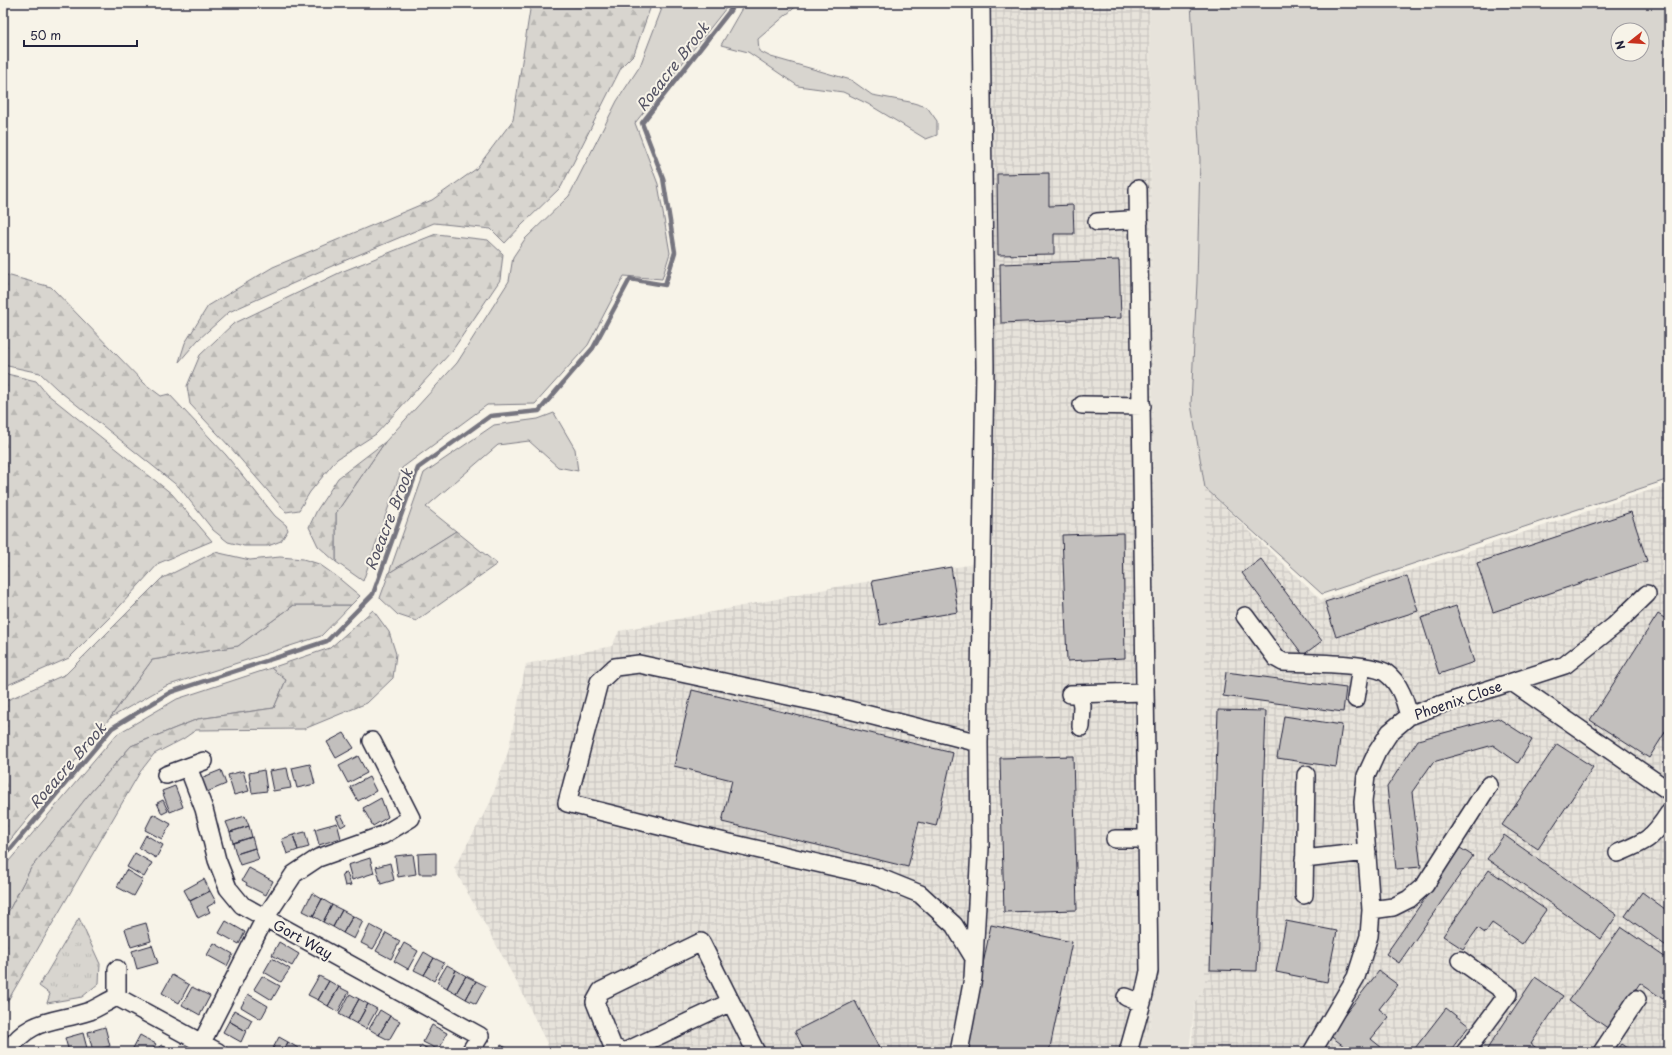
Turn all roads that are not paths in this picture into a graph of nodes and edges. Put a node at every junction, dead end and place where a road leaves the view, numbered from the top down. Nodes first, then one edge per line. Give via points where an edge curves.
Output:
1 (981, 3) edge
2 (1138, 189) dead end
3 (1097, 222) dead end
4 (1139, 222) junction
5 (1082, 405) dead end
6 (1142, 406) junction
7 (1646, 594) dead end
8 (1246, 616) dead end
9 (1361, 667) junction
10 (1512, 682) junction
11 (1145, 692) junction
12 (1356, 699) dead end
13 (1409, 716) junction
14 (1081, 727) dead end
15 (372, 741) dead end
16 (979, 743) junction
17 (204, 761) dead end
18 (188, 767) junction
19 (166, 775) dead end
20 (1306, 775) dead end
21 (1489, 785) dead end
22 (1669, 791) edge
23 (1669, 813) edge
24 (1115, 839) dead end
25 (1148, 839) junction
26 (1367, 852) junction
27 (1618, 853) dead end
28 (1304, 859) junction
29 (1304, 895) dead end
30 (1371, 910) junction
31 (265, 918) junction
32 (974, 958) junction
33 (1460, 960) dead end
34 (117, 969) dead end
35 (117, 996) junction
36 (1126, 998) dead end
37 (1637, 1000) dead end
38 (730, 1002) junction
39 (1142, 1003) junction
40 (199, 1048) edge
41 (7, 1052) edge
42 (218, 1052) edge
43 (470, 1052) edge
44 (624, 1052) edge
45 (756, 1052) edge
46 (959, 1052) edge
47 (1128, 1052) edge
48 (1312, 1052) edge
49 (1465, 1052) edge
50 (1602, 1052) edge

1 - 16 street via 985,367
2 - 4 street
3 - 4 street
4 - 6 street
5 - 6 street
6 - 11 street
7 - 10 street via 1614,626 1565,665
8 - 9 street via 1276,658 1283,662
9 - 12 street
9 - 13 street via 1376,668 1395,682
10 - 13 street, Phoenix Close
10 - 22 street, Phoenix Close
11 - 14 street via 1075,694 1082,706
11 - 25 street
13 - 26 street, Phoenix Close via 1390,732 1366,776 1363,802
15 - 31 street via 411,818 383,835 318,858 294,874
16 - 32 street via 980,848
16 - 32 street via 826,704 639,664 615,667 599,682 567,803 878,877 920,894 954,925
17 - 18 street
18 - 19 street
18 - 31 street, Gort Way via 204,809 217,860 228,888 242,905
20 - 28 street
21 - 30 street via 1425,885 1409,899 1393,907
23 - 27 street via 1657,831 1643,843
24 - 25 street
25 - 39 street via 1149,971
26 - 28 street
26 - 30 street, Phoenix Close
28 - 29 street
30 - 48 street, Phoenix Close via 1369,936 1356,976
31 - 40 street
31 - 43 street, Gort Way via 480,1036
32 - 46 street via 973,978
33 - 49 street via 1508,994
34 - 35 street
35 - 40 street
35 - 41 street via 91,1010 38,1024 15,1040
36 - 39 street
37 - 50 street
38 - 44 street
38 - 44 street via 700,942 601,991 595,1002 613,1047
38 - 45 street
39 - 47 street
40 - 42 street

